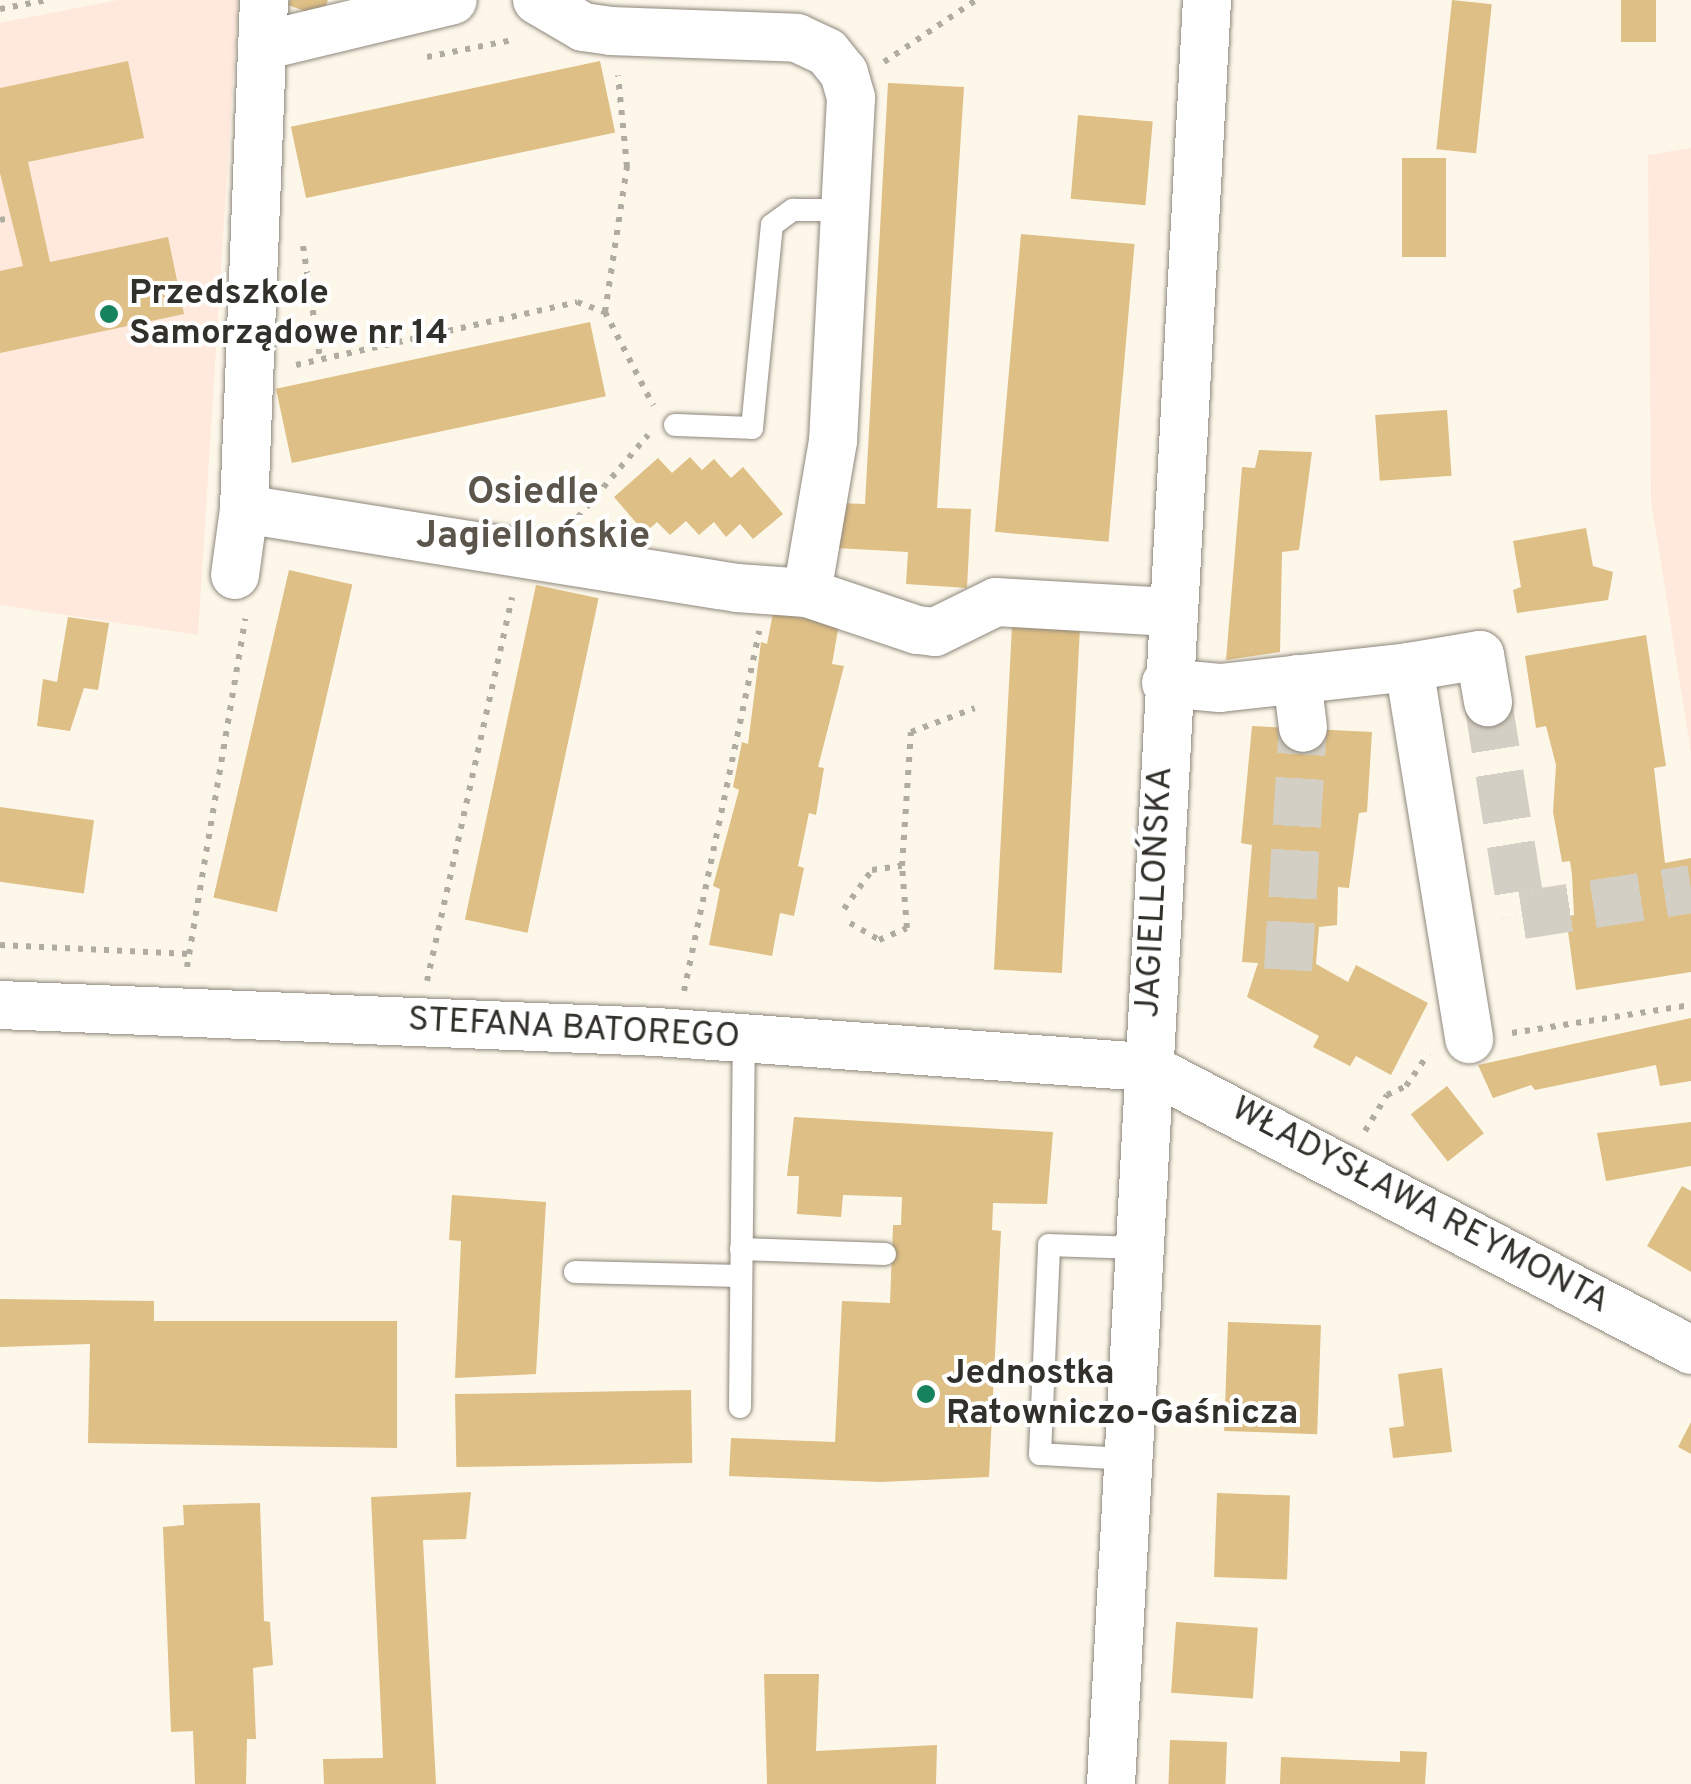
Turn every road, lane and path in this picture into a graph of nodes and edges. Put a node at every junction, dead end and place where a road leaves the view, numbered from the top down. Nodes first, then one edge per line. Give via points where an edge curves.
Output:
1 (47, 0) edge
2 (453, 0) edge
3 (976, 0) edge
4 (1206, 0) edge
5 (0, 10) edge
6 (569, 14) edge
7 (263, 23) edge
8 (417, 60) dead end
9 (870, 71) dead end
10 (845, 210) junction
11 (13, 217) dead end
12 (0, 220) edge
13 (301, 237) dead end
14 (604, 312) junction
15 (320, 359) junction
16 (280, 368) dead end
17 (675, 426) dead end
18 (244, 509) junction
19 (532, 556) junction
20 (241, 592) joint
21 (807, 592) junction
22 (1170, 612) junction
23 (753, 614) junction
24 (1409, 667) junction
25 (1297, 680) junction
26 (1166, 684) junction
27 (1488, 702) tunnel mouth
28 (975, 708) dead end
29 (1304, 728) tunnel mouth
30 (902, 866) junction
31 (844, 909) dead end
32 (850, 923) dead end
33 (0, 945) edge
34 (190, 954) junction
35 (684, 992) dead end
36 (0, 1004) edge
37 (1691, 1005) edge
38 (179, 1012) junction
39 (418, 1021) junction
40 (744, 1038) junction
41 (1469, 1040) junction
42 (1147, 1067) junction
43 (1362, 1136) dead end
44 (740, 1248) junction
45 (1138, 1248) junction
46 (884, 1254) dead end
47 (575, 1272) dead end
48 (741, 1276) junction
49 (1691, 1350) edge
50 (740, 1406) dead end
51 (1127, 1459) junction
52 (1111, 1784) edge

1 - 5 path
2 - 7 street
3 - 9 path
4 - 22 street, JAGIELLOŃSKA
6 - 8 path
6 - 10 street via 797,38 827,52 844,73 851,98
6 - 14 path via 627,168
7 - 18 street
10 - 17 lane via 792,210 772,225 752,428
10 - 21 street via 833,441
11 - 12 path
13 - 15 path
14 - 15 path via 578,302
14 - 19 path via 661,420
15 - 16 path
18 - 19 street
18 - 20 street
19 - 23 street
19 - 39 path
20 - 34 path
21 - 22 street via 935,632 996,602
21 - 23 street
22 - 26 street, JAGIELLOŃSKA
23 - 35 path
24 - 25 street
24 - 27 street via 1480,654
24 - 41 street
25 - 26 street via 1220,688
25 - 29 street
26 - 42 street, JAGIELLOŃSKA
28 - 30 path via 911,732
30 - 31 path via 872,870
30 - 32 path via 907,928 878,940
33 - 34 path
34 - 38 path
36 - 38 street, STEFANA BATOREGO
37 - 41 path
38 - 39 street, STEFANA BATOREGO
39 - 40 street, STEFANA BATOREGO
40 - 42 street, STEFANA BATOREGO
40 - 44 lane
41 - 43 path via 1430,1052 1406,1086 1387,1095
42 - 45 street, JAGIELLOŃSKA
42 - 49 street, WŁADYSŁAWA REYMONTA via 1247,1113
44 - 46 lane
44 - 48 lane
45 - 51 street, JAGIELLOŃSKA
45 - 51 lane via 1050,1245 1040,1454
47 - 48 lane
48 - 50 lane
51 - 52 street, JAGIELLOŃSKA

